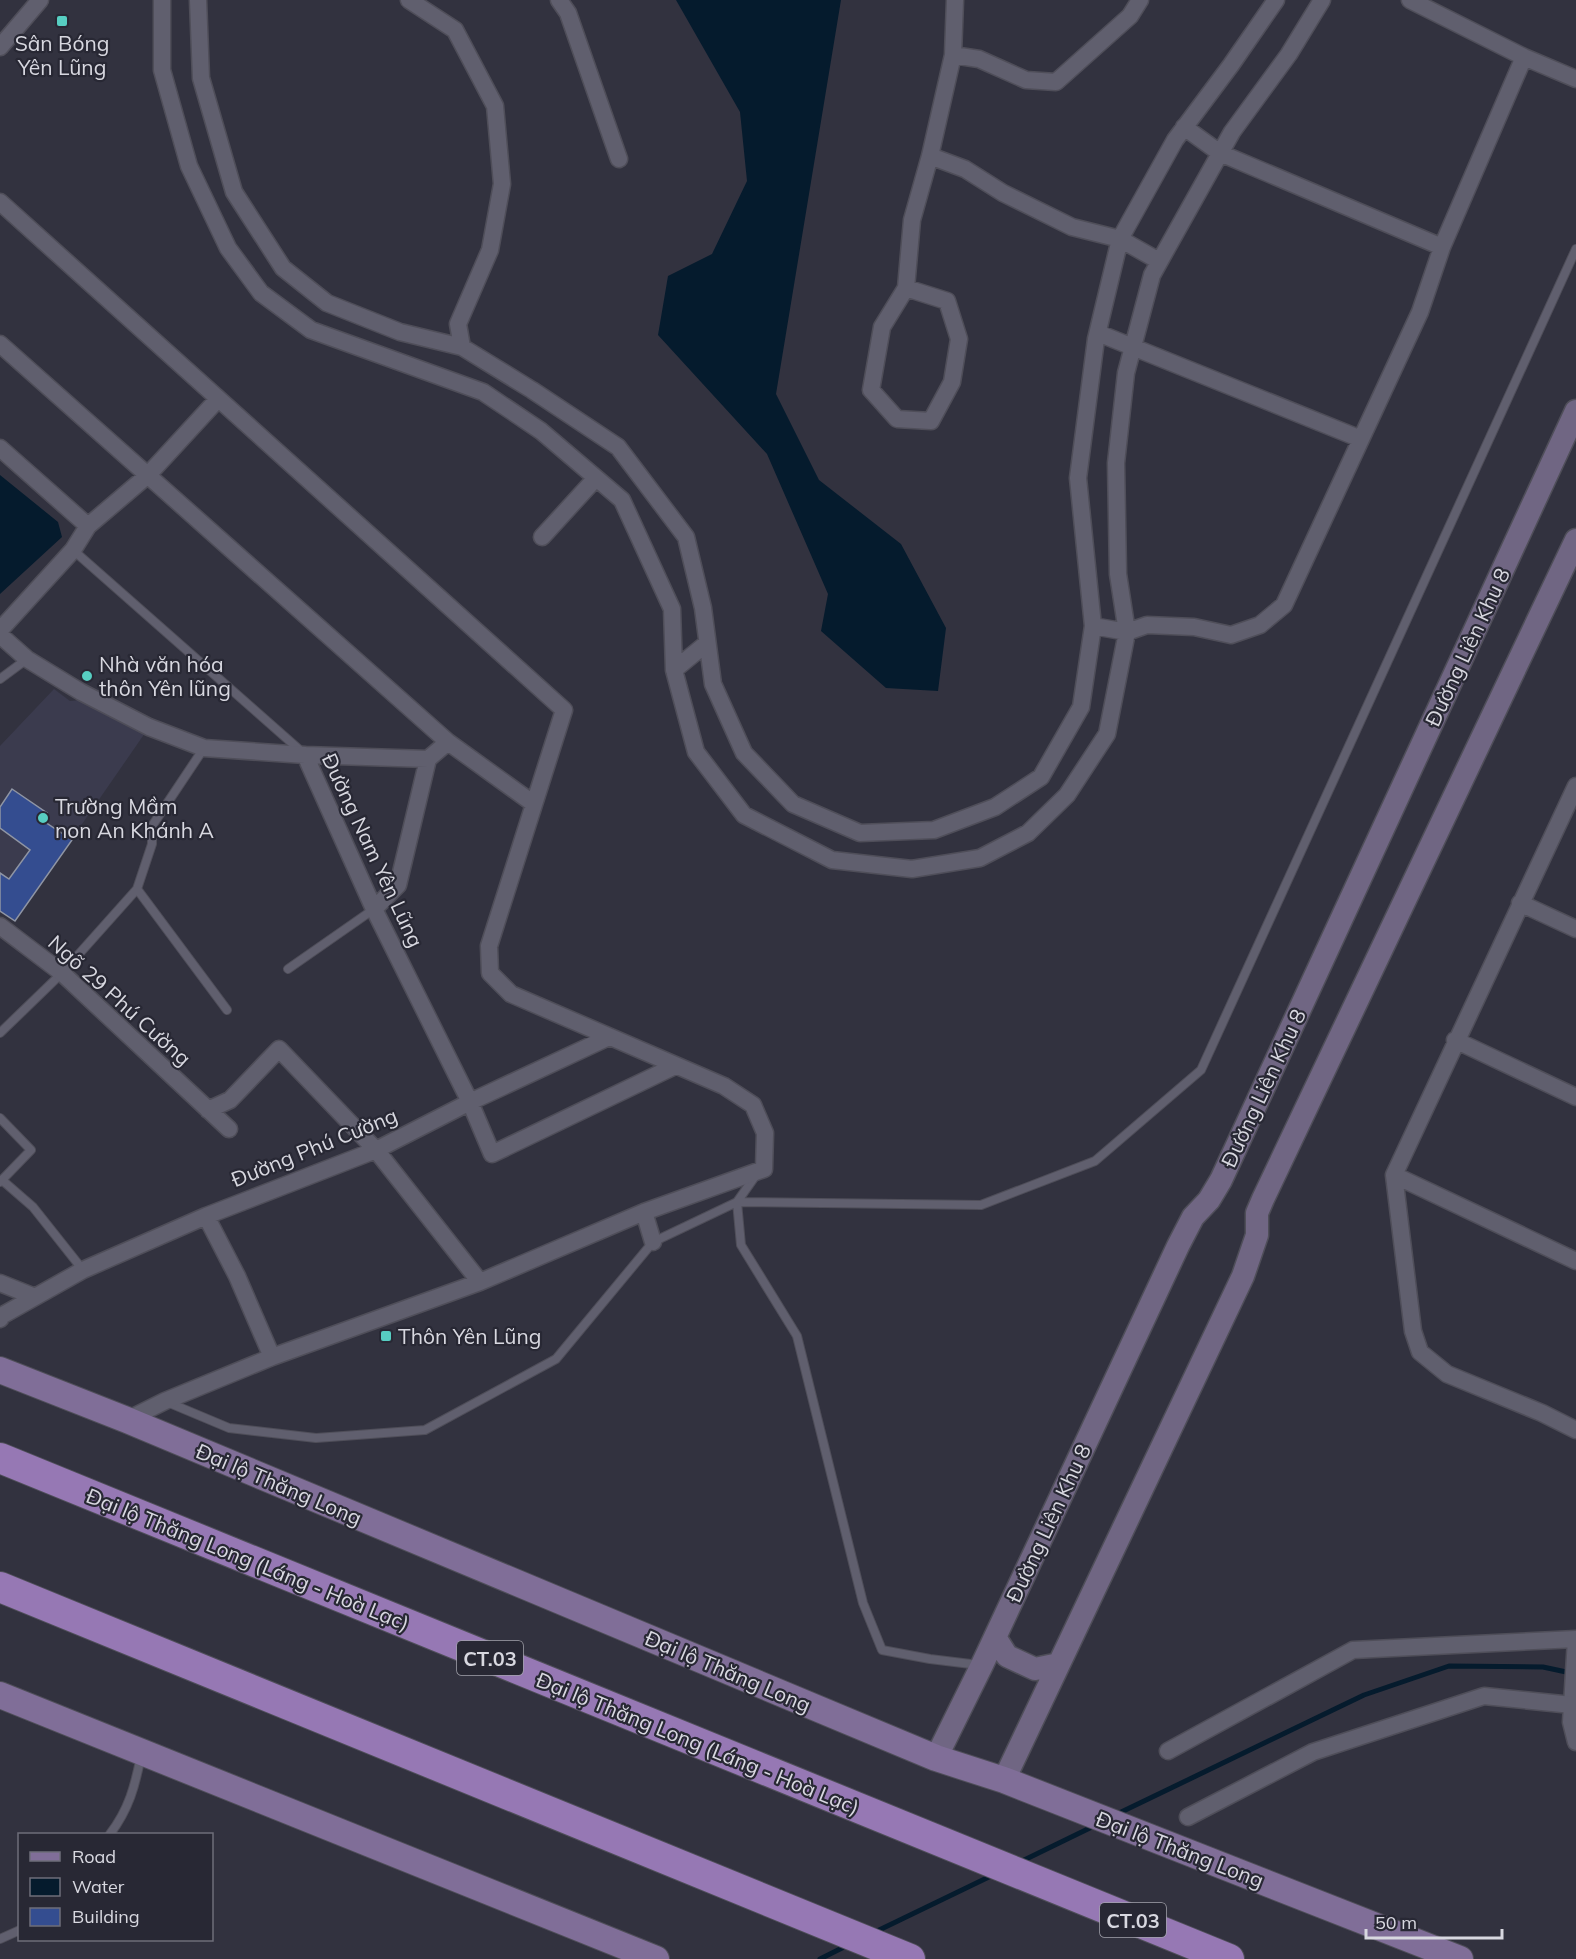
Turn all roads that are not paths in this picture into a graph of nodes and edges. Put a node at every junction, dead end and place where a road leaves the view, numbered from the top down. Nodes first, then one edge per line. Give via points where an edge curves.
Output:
1 (40, 0) edge
2 (162, 0) edge
3 (198, 0) edge
4 (410, 0) edge
5 (559, 0) edge
6 (956, 0) edge
7 (1140, 0) edge
8 (1276, 0) edge
9 (1322, 0) edge
10 (1410, 0) edge
11 (0, 47) edge
12 (953, 55) junction
13 (1524, 57) junction
14 (1576, 79) edge
15 (1185, 127) junction
16 (1220, 153) junction
17 (930, 156) junction
18 (619, 159) dead end
19 (0, 202) edge
20 (1120, 239) junction
21 (1442, 247) junction
22 (1576, 249) edge
23 (1159, 261) junction
24 (906, 288) junction
25 (1098, 333) junction
26 (0, 344) edge
27 (462, 347) junction
28 (1133, 347) junction
29 (218, 399) junction
30 (1576, 411) edge
31 (1361, 439) junction
32 (0, 448) edge
33 (148, 476) junction
34 (597, 478) junction
35 (88, 526) junction
36 (542, 537) dead end
37 (1576, 540) edge
38 (73, 550) junction
39 (1093, 626) junction
40 (0, 632) edge
41 (1127, 632) junction
42 (707, 642) junction
43 (27, 659) junction
44 (674, 670) junction
45 (0, 679) edge
46 (448, 742) junction
47 (204, 748) junction
48 (304, 755) junction
49 (428, 759) junction
50 (1576, 786) edge
51 (534, 804) junction
52 (137, 889) junction
53 (1520, 903) junction
54 (374, 909) junction
55 (0, 926) edge
56 (1576, 929) edge
57 (288, 969) dead end
58 (62, 973) junction
59 (227, 1010) dead end
60 (0, 1033) edge
61 (609, 1037) junction
62 (1455, 1040) junction
63 (675, 1066) junction
64 (1576, 1097) edge
65 (470, 1102) junction
66 (208, 1110) junction
67 (0, 1118) edge
68 (229, 1129) dead end
69 (376, 1150) junction
70 (764, 1168) junction
71 (1394, 1175) junction
72 (1, 1181) edge
73 (737, 1202) junction
74 (644, 1212) junction
75 (206, 1216) junction
76 (653, 1242) junction
77 (1576, 1261) edge
78 (83, 1270) junction
79 (480, 1282) junction
80 (0, 1283) edge
81 (34, 1297) junction
82 (0, 1319) edge
83 (272, 1357) junction
84 (0, 1370) edge
85 (165, 1401) junction
86 (127, 1420) junction
87 (1576, 1430) edge
88 (0, 1458) edge
89 (0, 1587) edge
90 (995, 1637) junction
91 (1576, 1639) edge
92 (1059, 1664) junction
93 (982, 1665) junction
94 (0, 1695) edge
95 (1572, 1706) junction
96 (1576, 1742) edge
97 (1168, 1751) dead end
98 (141, 1752) junction
99 (936, 1758) junction
100 (1004, 1780) junction
101 (1188, 1817) dead end
102 (111, 1833) edge
103 (18, 1931) edge
104 (0, 1939) edge
105 (908, 1958) edge
106 (656, 1959) edge
107 (1229, 1959) edge
108 (1460, 1959) edge

1 - 11 street
2 - 34 street via 162,70 189,166 228,248 261,293 311,330 483,393 541,431
3 - 27 street via 201,78 234,192 283,268 327,303 400,332
4 - 27 street via 455,30 495,106 502,184 490,250 458,324
5 - 18 street via 568,13
6 - 12 street
7 - 12 street via 1130,16 1056,82 1026,80 979,59
8 - 15 street
9 - 16 street
10 - 13 street
12 - 17 street
13 - 14 street
13 - 21 street
15 - 16 street
15 - 20 street
16 - 21 street
16 - 23 street
17 - 20 street via 966,169 1003,193 1071,227
17 - 24 street via 912,220
19 - 29 street
20 - 23 street
20 - 25 street
21 - 31 street via 1420,312
22 - 73 lane via 1201,1070 1095,1161 981,1205
23 - 28 street
24 - 24 street via 882,327 871,390 897,419 931,421 952,382 959,339 947,301
25 - 28 street
25 - 39 street via 1078,478
26 - 33 street
27 - 42 street via 618,447 686,537
28 - 31 street
28 - 41 street via 1125,373 1116,463 1118,574
29 - 33 street
29 - 51 street via 564,710
30 - 90 street, Đường Liên Khu 8 via 1221,1180 1193,1217 1178,1246
31 - 41 street via 1284,605 1260,626 1232,635 1194,627 1147,625
32 - 35 street
33 - 35 street
33 - 46 street
34 - 36 street
34 - 44 street via 622,500 672,609
35 - 38 street
37 - 92 street via 1263,1199 1244,1276
38 - 40 street
38 - 48 lane
39 - 41 street
39 - 42 street via 1081,707 1041,777 995,807 934,830 860,833 793,804 744,753 713,684
40 - 43 street, Đường Nam Yên Lũng
41 - 44 street via 1107,734 1067,795 1028,833 980,858 912,869 832,860 744,815 696,752
42 - 44 street
43 - 45 lane
43 - 47 street, Đường Nam Yên Lũng via 150,727
46 - 49 street
46 - 51 street
47 - 48 street, Đường Nam Yên Lũng
47 - 52 lane via 152,826 152,844
48 - 49 street
48 - 54 street, Đường Nam Yên Lũng
49 - 54 street via 398,885
50 - 53 street
51 - 61 street via 489,946 490,973 511,994
52 - 58 lane
52 - 59 lane
53 - 56 street
53 - 62 street
54 - 57 lane
54 - 65 street, Đường Nam Yên Lũng
55 - 58 street, Ngõ 29 Phú Cường
58 - 60 lane
58 - 66 street, Ngõ 29 Phú Cường
61 - 63 street
61 - 65 street, Đường Phú Cường
62 - 64 street
62 - 71 street
63 - 65 street, Đường Nam Yên Lũng via 492,1154
63 - 70 street via 724,1086 753,1105 765,1133
65 - 69 street, Đường Phú Cường
66 - 68 street, Ngõ 29 Phú Cường
66 - 69 street via 230,1100 279,1049
67 - 72 lane via 31,1150
69 - 75 street, Đường Phú Cường
69 - 79 street
70 - 73 lane
70 - 74 street
71 - 77 street
71 - 87 street via 1413,1331 1420,1352 1447,1374
72 - 78 lane via 33,1207
73 - 76 lane
73 - 93 lane via 741,1245 797,1336 863,1603 882,1650
74 - 76 street
74 - 79 street
75 - 78 street, Đường Phú Cường
75 - 83 street via 237,1275
76 - 85 lane via 556,1359 425,1430 316,1438 229,1428
78 - 81 street, Đường Phú Cường
79 - 83 street
80 - 81 street
81 - 82 street, Đường Phú Cường
83 - 85 street
84 - 86 main road, Đại lộ Thăng Long
85 - 86 street
86 - 99 main road, Đại lộ Thăng Long
88 - 107 highway, Đại lộ Thăng Long (Láng - Hoà Lạc) / CT.03
89 - 105 highway
90 - 92 street via 1007,1656 1035,1669
90 - 93 street, Đường Liên Khu 8
91 - 95 street
91 - 97 street via 1353,1650
92 - 100 street
93 - 99 street, Đường Liên Khu 8
94 - 98 main road
95 - 96 street
95 - 101 street via 1484,1696 1313,1752
98 - 102 lane via 134,1792
98 - 106 main road
99 - 100 main road, Đại lộ Thăng Long
100 - 108 main road, Đại lộ Thăng Long
103 - 104 lane

